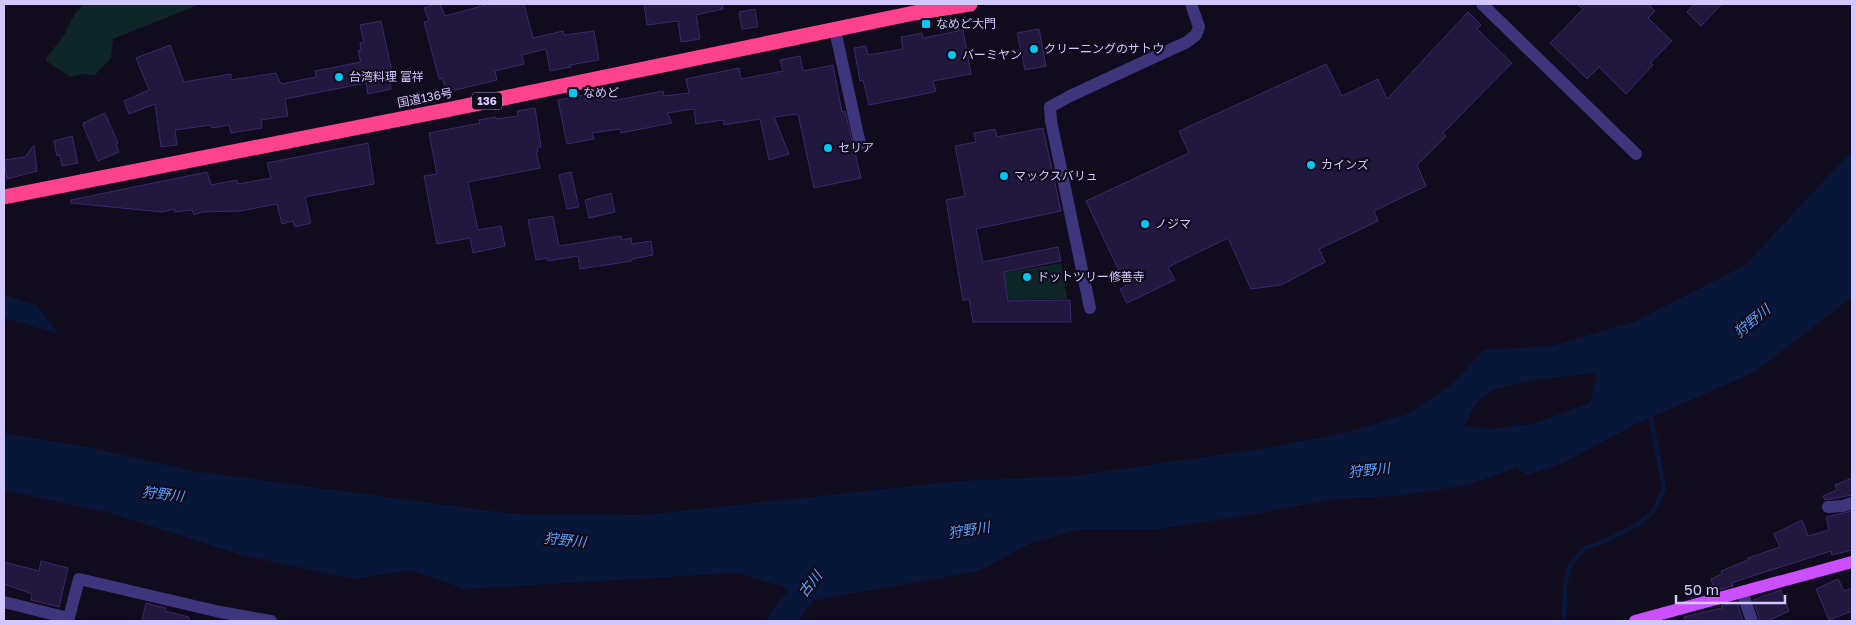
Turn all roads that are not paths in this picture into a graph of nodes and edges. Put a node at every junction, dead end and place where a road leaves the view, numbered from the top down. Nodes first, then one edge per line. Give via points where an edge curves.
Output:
1 (970, 4) edge
2 (1190, 4) edge
3 (1482, 4) edge
4 (835, 30) junction
5 (860, 144) dead end
6 (1636, 154) dead end
7 (4, 197) edge
8 (1090, 308) dead end
9 (1852, 503) edge
10 (1828, 507) dead end
11 (1852, 562) edge
12 (1742, 592) junction
13 (4, 602) edge
14 (219, 617) edge
15 (68, 620) edge
16 (271, 621) edge
17 (1635, 621) edge
18 (1752, 621) edge

1 - 4 highway, 国道136号 / 136
2 - 8 street via 1199,27 1196,35 1187,42 1050,107
3 - 6 street
4 - 5 street
4 - 7 highway, 国道136号 / 136
9 - 10 street
11 - 12 main road
12 - 17 main road
12 - 18 street
13 - 15 street
14 - 15 street via 79,579
14 - 16 street

